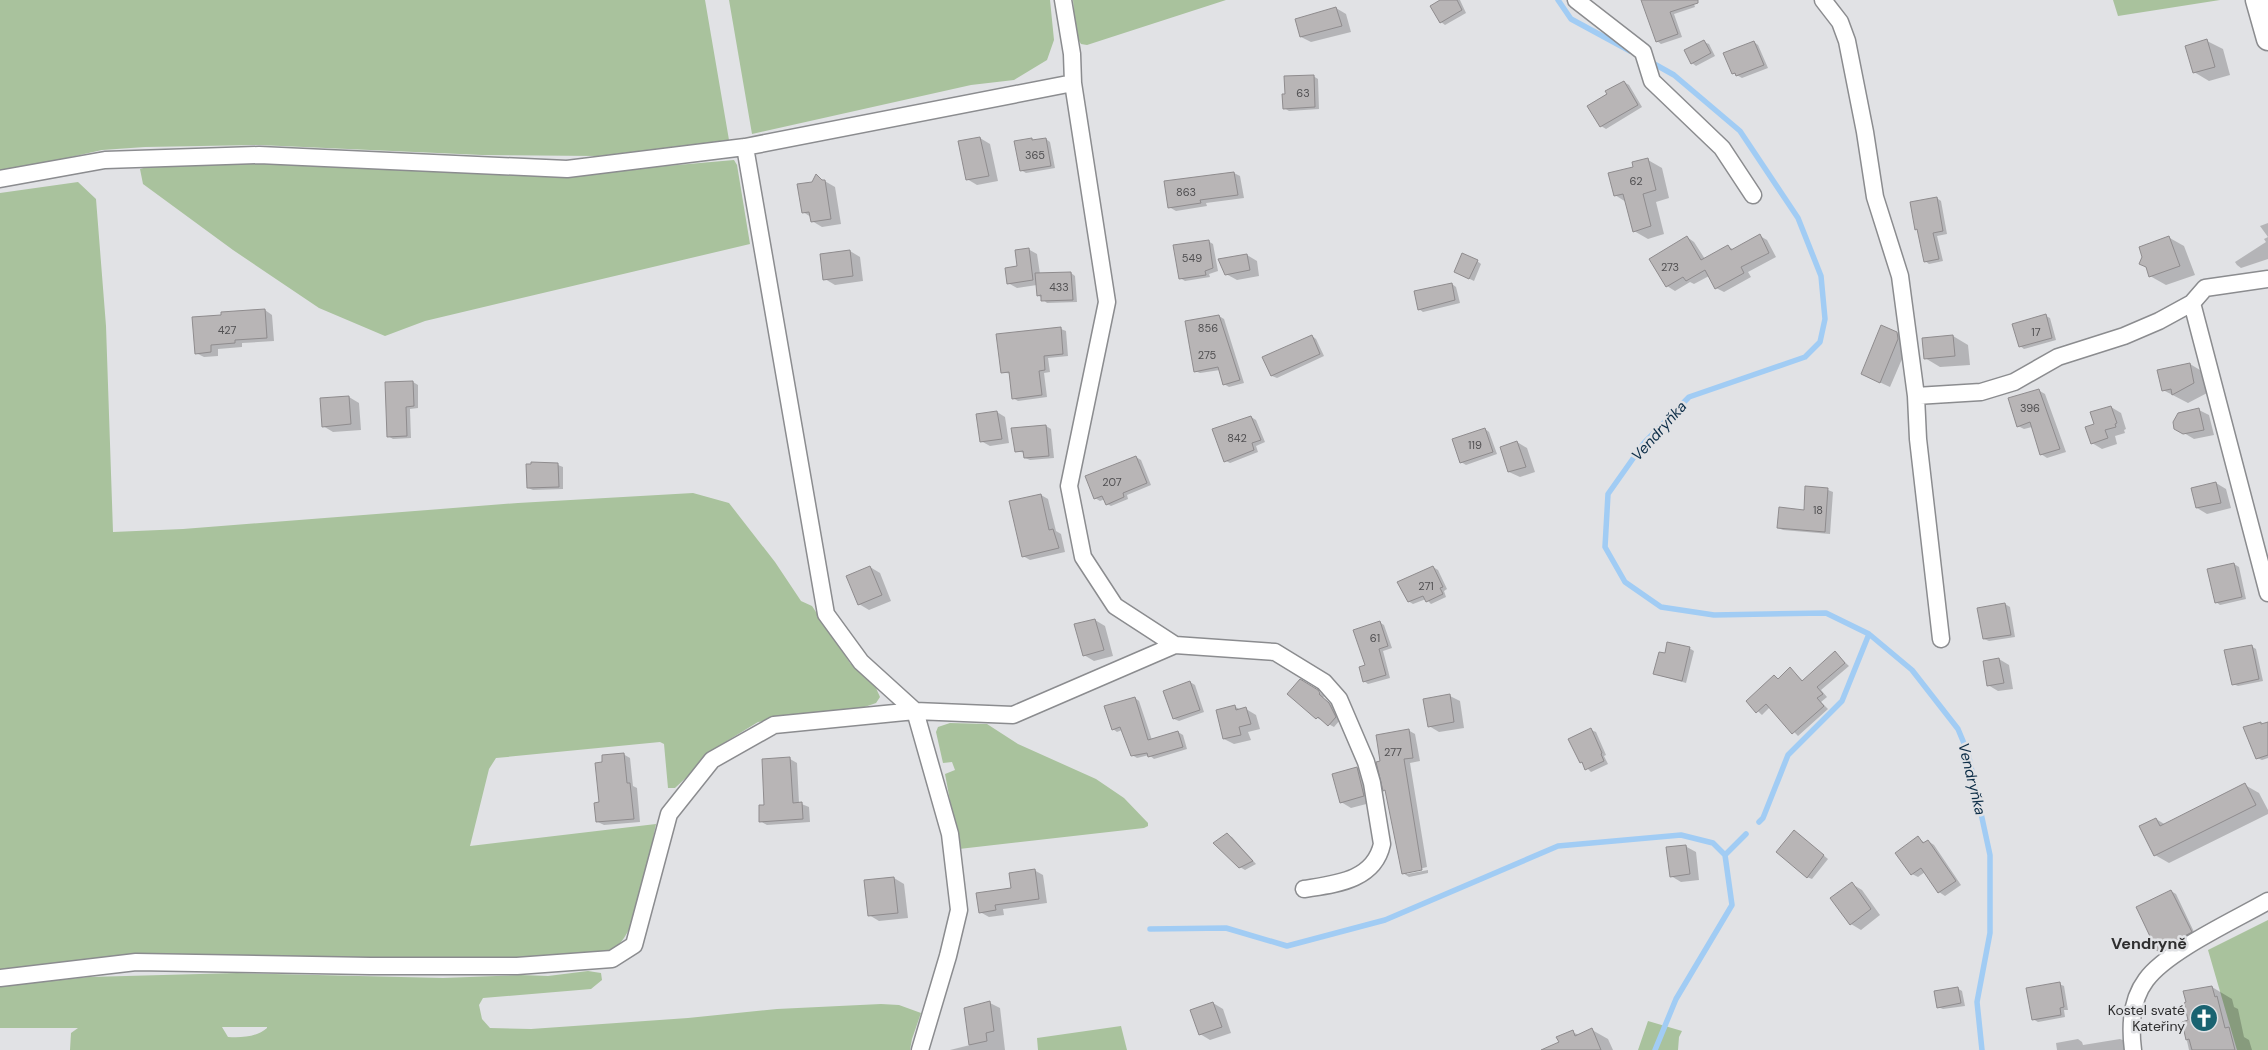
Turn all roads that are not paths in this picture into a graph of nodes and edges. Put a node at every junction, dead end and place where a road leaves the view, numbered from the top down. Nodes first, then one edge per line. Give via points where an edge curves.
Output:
1 (1063, 0) edge
2 (1576, 0) edge
3 (1823, 0) edge
4 (2257, 0) edge
5 (2268, 39) edge
6 (1073, 83) junction
7 (745, 147) junction
8 (0, 179) edge
9 (1753, 196) dead end
10 (2268, 280) edge
11 (2192, 303) junction
12 (1916, 396) junction
13 (2268, 593) edge
14 (1941, 639) dead end
15 (1176, 645) junction
16 (915, 711) junction
17 (1304, 889) dead end
18 (2268, 901) edge
19 (0, 978) edge
20 (920, 1050) edge
21 (2134, 1050) edge

1 - 6 street
2 - 9 street via 1643,52 1652,81 1722,148
3 - 12 street via 1840,22 1847,42 1876,197 1900,276
4 - 5 street
6 - 7 street
6 - 15 street via 1106,302 1069,486 1084,557 1115,606
7 - 8 street via 567,169 259,155 105,160
7 - 16 street via 826,614 861,662
10 - 11 street via 2205,288
11 - 12 street via 2124,336 2058,357 2014,382 1981,392
11 - 13 street
12 - 14 street
15 - 16 street via 1013,715
15 - 17 street via 1275,652 1324,682 1339,698 1366,762 1382,844 1373,865 1362,874 1346,882
16 - 19 street via 774,725 712,760 669,814 634,944 612,959 518,966 136,962
16 - 20 street via 950,834 959,910
18 - 21 street via 2185,948 2162,963 2145,980 2134,1004 2131,1035

